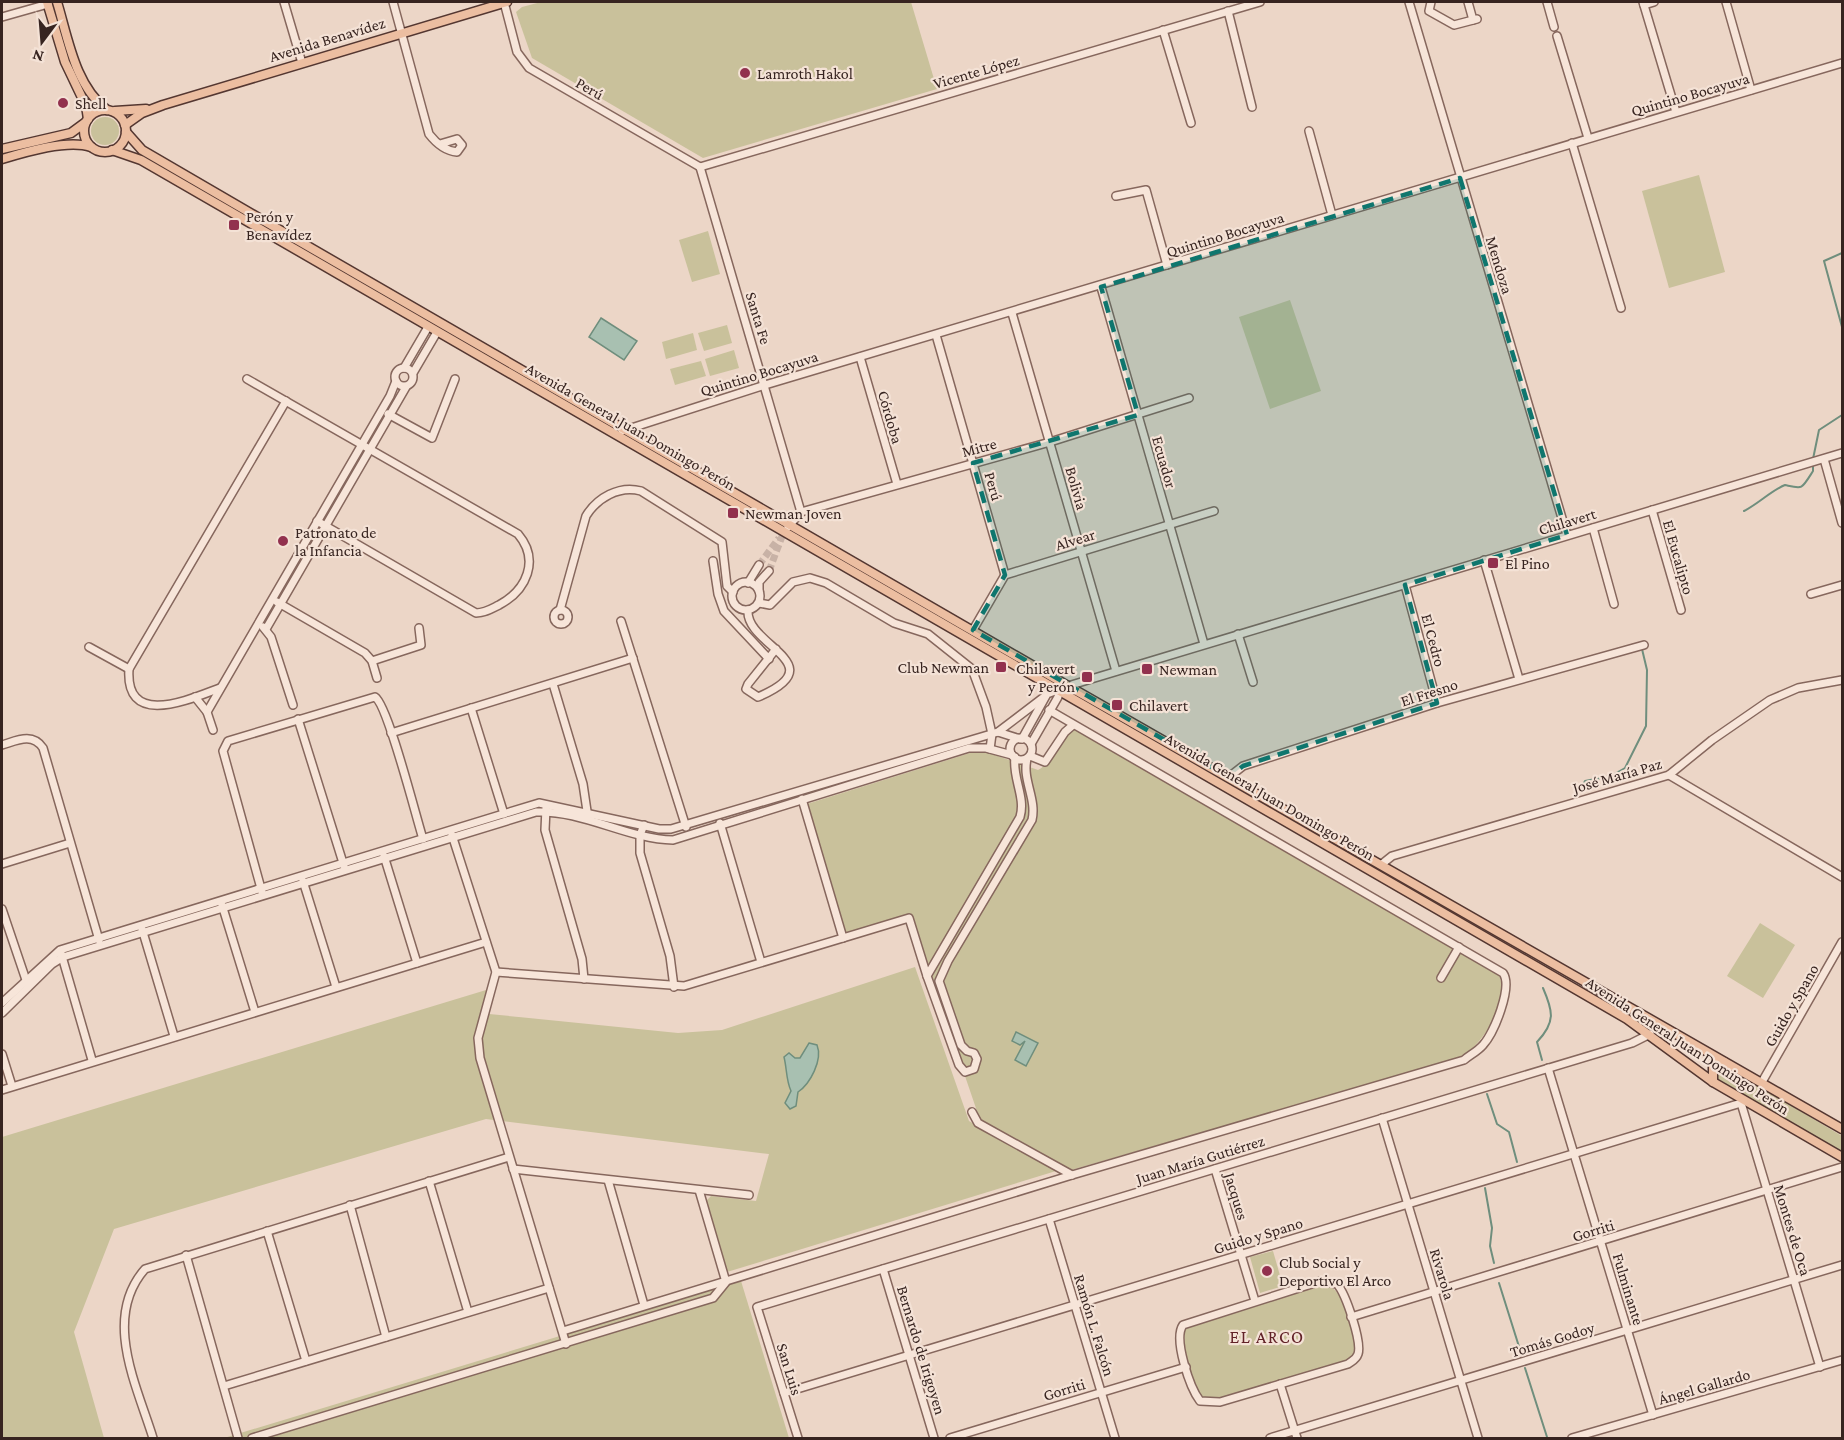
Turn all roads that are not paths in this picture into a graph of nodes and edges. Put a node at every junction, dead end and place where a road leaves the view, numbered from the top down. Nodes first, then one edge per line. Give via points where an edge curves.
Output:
1 (57, 2) edge
2 (284, 2) edge
3 (393, 2) edge
4 (505, 2) edge
5 (1260, 2) edge
6 (1409, 2) edge
7 (1431, 2) edge
8 (1468, 2) edge
9 (1547, 2) edge
10 (1654, 2) edge
11 (1726, 2) edge
12 (47, 3) edge
13 (1643, 3) edge
14 (1228, 11) junction
15 (1429, 11) junction
16 (1413, 15) junction
17 (2, 18) edge
18 (1554, 27) dead end
19 (1163, 30) junction
20 (401, 32) junction
21 (1557, 36) dead end
22 (302, 63) junction
23 (1842, 63) edge
24 (1752, 90) junction
25 (156, 107) junction
26 (1252, 107) dead end
27 (110, 111) junction
28 (1676, 112) junction
29 (87, 120) junction
30 (1191, 123) dead end
31 (126, 129) junction
32 (1309, 131) dead end
33 (1588, 138) junction
34 (1572, 143) junction
35 (440, 144) dead end
36 (92, 147) junction
37 (2, 149) edge
38 (112, 150) junction
39 (2, 159) edge
40 (700, 167) junction
41 (1460, 178) junction
42 (1116, 196) dead end
43 (1332, 215) junction
44 (1167, 265) junction
45 (1101, 286) junction
46 (1621, 308) dead end
47 (1012, 313) junction
48 (428, 327) junction
49 (437, 332) junction
50 (936, 335) junction
51 (860, 357) junction
52 (404, 368) junction
53 (413, 373) junction
54 (247, 379) dead end
55 (455, 379) dead end
56 (396, 381) junction
57 (765, 385) junction
58 (406, 387) junction
59 (1189, 398) dead end
60 (286, 401) junction
61 (388, 414) junction
62 (1138, 415) junction
63 (626, 428) junction
64 (617, 435) junction
65 (1050, 442) junction
66 (365, 446) junction
67 (1842, 453) edge
68 (1821, 460) junction
69 (973, 463) junction
70 (897, 484) junction
71 (1652, 510) junction
72 (1215, 511) dead end
73 (801, 512) junction
74 (321, 523) junction
75 (1842, 523) edge
76 (791, 524) junction
77 (1169, 525) junction
78 (1593, 528) junction
79 (784, 531) junction
80 (1567, 535) junction
81 (1081, 552) junction
82 (1484, 560) junction
83 (713, 561) dead end
84 (759, 565) tunnel mouth
85 (769, 571) tunnel mouth
86 (1005, 575) junction
87 (748, 583) junction
88 (1405, 585) junction
89 (1842, 585) edge
90 (759, 591) junction
91 (733, 592) junction
92 (1811, 594) dead end
93 (272, 599) junction
94 (759, 603) junction
95 (279, 604) junction
96 (1614, 604) dead end
97 (736, 605) junction
98 (560, 610) dead end
99 (748, 610) junction
100 (1681, 610) dead end
101 (724, 611) junction
102 (621, 621) dead end
103 (258, 624) junction
104 (419, 628) dead end
105 (267, 629) junction
106 (973, 630) junction
107 (1238, 634) junction
108 (1204, 644) junction
109 (1644, 645) dead end
110 (89, 647) dead end
111 (776, 649) junction
112 (633, 658) junction
113 (769, 658) junction
114 (372, 661) junction
115 (129, 669) junction
116 (1116, 671) junction
117 (376, 678) dead end
118 (1519, 679) junction
119 (1842, 680) edge
120 (1253, 682) dead end
121 (553, 684) junction
122 (1068, 686) junction
123 (220, 688) junction
124 (1059, 691) junction
125 (1047, 694) junction
126 (195, 697) junction
127 (1437, 703) junction
128 (293, 705) dead end
129 (471, 708) junction
130 (1049, 710) junction
131 (207, 712) junction
132 (298, 719) junction
133 (1074, 724) junction
134 (213, 730) dead end
135 (391, 732) junction
136 (995, 733) junction
137 (1021, 739) junction
138 (1031, 744) junction
139 (2, 745) edge
140 (990, 749) junction
141 (1014, 756) junction
142 (1028, 757) junction
143 (1669, 775) junction
144 (1228, 777) junction
145 (800, 792) junction
146 (802, 801) junction
147 (546, 803) junction
148 (587, 811) junction
149 (545, 812) junction
150 (504, 814) junction
151 (718, 817) junction
152 (644, 825) junction
153 (721, 825) junction
154 (686, 826) junction
155 (450, 830) junction
156 (640, 835) junction
157 (423, 838) junction
158 (453, 838) junction
159 (70, 843) junction
160 (382, 851) junction
161 (385, 859) junction
162 (343, 863) junction
163 (2, 864) edge
164 (1382, 864) junction
165 (345, 871) junction
166 (1842, 877) edge
167 (303, 880) junction
168 (262, 892) junction
169 (222, 904) junction
170 (2, 909) edge
171 (142, 929) junction
172 (843, 938) junction
173 (99, 942) junction
174 (486, 942) junction
175 (1842, 942) edge
176 (1459, 947) junction
177 (62, 954) junction
178 (761, 962) junction
179 (417, 963) junction
180 (496, 972) junction
181 (927, 976) junction
182 (1441, 978) dead end
183 (584, 979) junction
184 (26, 980) junction
185 (336, 987) junction
186 (674, 987) junction
187 (2, 1003) edge
188 (255, 1012) junction
189 (2, 1013) edge
190 (1650, 1034) junction
191 (174, 1036) junction
192 (2, 1054) edge
193 (93, 1060) junction
194 (1725, 1062) junction
195 (1548, 1068) junction
196 (1713, 1082) junction
197 (1762, 1082) junction
198 (12, 1086) junction
199 (2, 1090) edge
200 (1742, 1102) junction
201 (972, 1112) dead end
202 (1382, 1118) junction
203 (1842, 1129) edge
204 (1574, 1155) junction
205 (509, 1157) junction
206 (1842, 1157) edge
207 (1842, 1167) edge
208 (1215, 1168) junction
209 (513, 1169) junction
210 (1072, 1175) junction
211 (608, 1180) junction
212 (429, 1181) junction
213 (699, 1190) junction
214 (1767, 1191) junction
215 (749, 1195) dead end
216 (350, 1205) junction
217 (1408, 1205) junction
218 (1049, 1219) junction
219 (267, 1231) junction
220 (1600, 1242) junction
221 (1241, 1254) junction
222 (186, 1255) junction
223 (1842, 1265) edge
224 (883, 1269) junction
225 (726, 1280) junction
226 (1794, 1280) junction
227 (549, 1288) junction
228 (1434, 1292) junction
229 (1255, 1301) junction
230 (645, 1305) junction
231 (1075, 1305) junction
232 (757, 1307) joint
233 (468, 1312) junction
234 (1351, 1317) junction
235 (1627, 1330) junction
236 (563, 1331) junction
237 (386, 1337) junction
238 (566, 1344) junction
239 (909, 1355) junction
240 (1842, 1360) edge
241 (306, 1361) junction
242 (1186, 1367) junction
243 (1820, 1367) junction
244 (1461, 1381) junction
245 (1280, 1384) junction
246 (224, 1386) junction
247 (1101, 1392) junction
248 (784, 1393) junction
249 (1653, 1415) junction
250 (1296, 1435) edge
251 (153, 1438) edge
252 (238, 1438) edge
253 (252, 1438) edge
254 (798, 1438) edge
255 (934, 1438) edge
256 (950, 1438) edge
257 (1115, 1438) edge
258 (1270, 1438) edge
259 (1478, 1438) edge
260 (1572, 1438) edge

1 - 27 main road via 82,77 90,93
2 - 22 street
3 - 20 street
4 - 20 main road, Avenida Benavídez
4 - 40 street, Perú via 517,52 529,68
5 - 14 street, Vicente López
6 - 16 street, Mendoza
7 - 15 street
8 - 15 street via 1475,19 1454,25
9 - 18 street
10 - 13 street
11 - 24 street
12 - 17 street
12 - 29 main road via 65,62 86,106
13 - 28 street
14 - 19 street, Vicente López
14 - 26 street
15 - 16 street
16 - 41 street, Mendoza
19 - 30 street
19 - 40 street, Vicente López
20 - 22 main road, Avenida Benavídez
20 - 35 street via 429,134
21 - 33 street
22 - 25 main road, Avenida Benavídez
23 - 24 street, Quintino Bocayuva
24 - 28 street, Quintino Bocayuva
25 - 27 main road, Avenida Benavídez
25 - 31 main road, Avenida Benavídez
27 - 29 main road via 96,111
27 - 31 main road
28 - 33 street, Quintino Bocayuva
29 - 36 main road via 84,135
29 - 37 main road via 71,133
31 - 38 main road via 122,143
31 - 63 main road, Avenida General Juan Domingo Perón via 142,150
32 - 43 street
33 - 34 street, Quintino Bocayuva
34 - 41 street, Quintino Bocayuva
34 - 46 street
36 - 38 main road
36 - 39 main road via 77,144
38 - 48 main road, Avenida General Juan Domingo Perón via 141,160
40 - 57 street, Santa Fe
41 - 43 street, Quintino Bocayuva
41 - 80 street, Mendoza
42 - 44 street via 1146,190
43 - 44 street, Quintino Bocayuva
44 - 45 street, Quintino Bocayuva
45 - 47 street, Quintino Bocayuva
45 - 62 street, Ecuador
47 - 50 street, Quintino Bocayuva
47 - 65 street, Bolivia
48 - 49 main road, Avenida General Juan Domingo Perón
48 - 52 street
49 - 53 street
49 - 64 main road, Avenida General Juan Domingo Perón
50 - 51 street, Quintino Bocayuva
50 - 69 street, Perú
51 - 57 street, Quintino Bocayuva
51 - 70 street, Córdoba
52 - 53 street
52 - 56 street via 396,372
53 - 58 street via 413,381
54 - 60 street
55 - 61 street via 432,438
56 - 58 street
56 - 66 street
57 - 63 street, Quintino Bocayuva
57 - 73 street, Santa Fe
58 - 61 street
59 - 62 street, Mitre
60 - 66 street
60 - 115 street
61 - 66 street
62 - 65 street, Mitre
62 - 77 street, Ecuador
63 - 64 street, Quintino Bocayuva
63 - 76 main road, Avenida General Juan Domingo Perón
64 - 79 main road, Avenida General Juan Domingo Perón
65 - 69 street, Mitre
65 - 81 street, Bolivia
66 - 74 street
66 - 74 street via 518,534 529,552 524,584 510,599 476,613
67 - 68 street, Chilavert
68 - 71 street, Chilavert
68 - 75 street
69 - 70 street, Mitre
69 - 86 street, Perú
70 - 73 street, Mitre
71 - 78 street, Chilavert
71 - 100 street, El Eucalipto
72 - 77 street, Alvear
73 - 76 street
74 - 93 street
74 - 95 street
76 - 79 street
76 - 106 main road, Avenida General Juan Domingo Perón
77 - 81 street, Alvear
77 - 108 street, Ecuador
78 - 80 street, Chilavert
78 - 96 street
79 - 124 main road, Avenida General Juan Domingo Perón
80 - 82 street, Chilavert
81 - 86 street, Alvear
81 - 116 street, Bolivia
82 - 88 street, Chilavert
82 - 118 street
83 - 101 street
84 - 87 street
85 - 90 street via 759,582
86 - 106 street
87 - 90 street
87 - 91 street
88 - 107 street, Chilavert
88 - 127 street, El Cedro
89 - 92 street
90 - 94 street
91 - 97 street
91 - 98 street via 727,586 722,542 632,488 603,497 586,516
93 - 95 street
93 - 103 street
94 - 99 street
94 - 136 street via 774,603 793,582 810,578 894,623 928,634 972,669
95 - 105 street
95 - 114 street via 365,653
97 - 99 street
97 - 101 street
99 - 111 street via 750,623
101 - 113 street
102 - 112 street
103 - 105 street
103 - 123 street
104 - 114 street via 421,645
105 - 128 street
106 - 122 main road, Avenida General Juan Domingo Perón
107 - 108 street, Chilavert
107 - 120 street
108 - 116 street, Chilavert
109 - 118 street, El Fresno
110 - 115 street
111 - 113 street
111 - 113 street via 786,658 788,678 773,691 754,696 746,689
112 - 121 street
112 - 154 street
114 - 117 street
115 - 126 street via 129,686 152,706 164,707
116 - 122 street, Chilavert
118 - 127 street, El Fresno
119 - 143 street, José María Paz via 1798,688 1770,700
121 - 129 street
121 - 148 street via 583,784
122 - 124 street, Chilavert
122 - 144 main road, Avenida General Juan Domingo Perón
123 - 126 street
123 - 131 street
124 - 125 street, Chilavert
124 - 130 street
124 - 190 main road, Avenida General Juan Domingo Perón
125 - 136 street
125 - 137 street
126 - 131 street
127 - 144 street, El Fresno via 1243,766
129 - 135 street
129 - 150 street
130 - 133 street
130 - 138 street
131 - 134 street
132 - 135 street via 375,697
132 - 162 street
132 - 168 street via 228,741 224,746
133 - 142 street via 1046,762
133 - 176 street
135 - 157 street
136 - 137 street
136 - 140 street
136 - 145 street
137 - 138 street
137 - 141 street via 1012,745
138 - 142 street
139 - 159 street via 28,738 39,742
140 - 141 street
140 - 146 street via 969,748
141 - 142 street
141 - 181 street via 1013,770 1023,809 1020,817
142 - 181 street via 1025,768 1033,800 1032,820 939,981 961,1045 976,1055 973,1071 965,1072 959,1065
143 - 164 street, José María Paz via 1466,833 1392,856
143 - 166 street
144 - 164 main road, Avenida General Juan Domingo Perón
145 - 146 street
145 - 151 street
146 - 153 street
146 - 172 street
147 - 148 street
147 - 149 street
147 - 150 street
148 - 152 street
149 - 156 street
149 - 158 street
149 - 183 street via 545,830 582,959
150 - 155 street
151 - 153 street
151 - 154 street
152 - 154 street via 659,829
152 - 156 street
153 - 156 street via 674,840
153 - 178 street
155 - 157 street
155 - 158 street
156 - 186 street via 640,853 670,956
157 - 160 street
158 - 161 street
158 - 174 street
159 - 163 street
159 - 173 street
160 - 161 street
160 - 162 street
161 - 165 street
161 - 179 street
162 - 165 street
162 - 167 street
164 - 194 main road, Avenida General Juan Domingo Perón
165 - 167 street
167 - 168 street
167 - 185 street
168 - 169 street
169 - 171 street
169 - 188 street
170 - 184 street
171 - 173 street
171 - 191 street
172 - 178 street
172 - 181 street via 909,918
173 - 177 street
174 - 179 street
174 - 180 street
175 - 197 street, Guido y Spano
176 - 182 street
176 - 210 street via 1503,973 1507,982 1489,1037 1464,1060
177 - 184 street
177 - 189 street
177 - 193 street
178 - 186 street
179 - 185 street
180 - 183 street
180 - 205 street via 478,1046
183 - 186 street
184 - 187 street
185 - 188 street
188 - 191 street
190 - 195 street, Juan María Gutiérrez
190 - 196 main road, Avenida General Juan Domingo Perón
191 - 193 street
192 - 198 street
193 - 198 street
194 - 196 main road via 1713,1065
194 - 197 main road, Avenida General Juan Domingo Perón
195 - 202 street, Juan María Gutiérrez
195 - 204 street, Fulminante
196 - 200 main road, Avenida General Juan Domingo Perón
197 - 203 main road, Avenida General Juan Domingo Perón
198 - 199 street
200 - 204 street, Guido y Spano
200 - 206 main road, Avenida General Juan Domingo Perón
200 - 214 street, Montes de Oca
201 - 210 street via 978,1123
202 - 208 street, Juan María Gutiérrez
202 - 217 street, Rivarola
204 - 217 street, Guido y Spano
204 - 220 street, Fulminante
205 - 209 street
205 - 212 street
207 - 214 street, Gorriti
208 - 218 street, Juan María Gutiérrez
208 - 221 street, Jacques
209 - 211 street
209 - 227 street
210 - 225 street
211 - 213 street
211 - 230 street
212 - 216 street
212 - 233 street
213 - 215 street
213 - 225 street
214 - 220 street, Gorriti
214 - 226 street, Montes de Oca
216 - 219 street
216 - 237 street
217 - 221 street, Guido y Spano
217 - 228 street, Rivarola
218 - 224 street, Juan María Gutiérrez
218 - 231 street, Ramón L. Falcón
219 - 222 street
219 - 241 street
220 - 228 street, Gorriti
220 - 235 street, Fulminante
221 - 229 street, Jacques
221 - 231 street, Guido y Spano
222 - 246 street
222 - 251 street via 145,1269 124,1318 126,1351
223 - 226 street, Tomás Godoy
224 - 232 street, Juan María Gutiérrez
224 - 239 street, Bernardo de Irigoyen
225 - 230 street
225 - 238 street via 713,1298
226 - 235 street, Tomás Godoy
226 - 243 street, Montes de Oca
227 - 233 street
227 - 236 street
228 - 234 street, Gorriti
228 - 244 street, Rivarola
229 - 234 street via 1331,1281 1341,1288
229 - 242 street via 1183,1324 1178,1340
230 - 236 street
231 - 239 street, Guido y Spano
231 - 247 street, Ramón L. Falcón
232 - 248 street, San Luis
233 - 237 street
234 - 245 street via 1358,1342 1356,1359
235 - 244 street, Tomás Godoy
235 - 249 street, Fulminante
236 - 238 street
237 - 241 street
238 - 253 street
239 - 248 street, Guido y Spano
239 - 255 street, Bernardo de Irigoyen
240 - 243 street, Ángel Gallardo
241 - 246 street
242 - 245 street via 1194,1393 1200,1401 1209,1403
242 - 247 street, Gorriti
243 - 249 street, Ángel Gallardo
244 - 250 street, Tomás Godoy
244 - 259 street, Rivarola
245 - 250 street
246 - 252 street
247 - 256 street, Gorriti
247 - 257 street, Ramón L. Falcón
248 - 254 street, San Luis
249 - 260 street, Ángel Gallardo
250 - 258 street, Tomás Godoy

